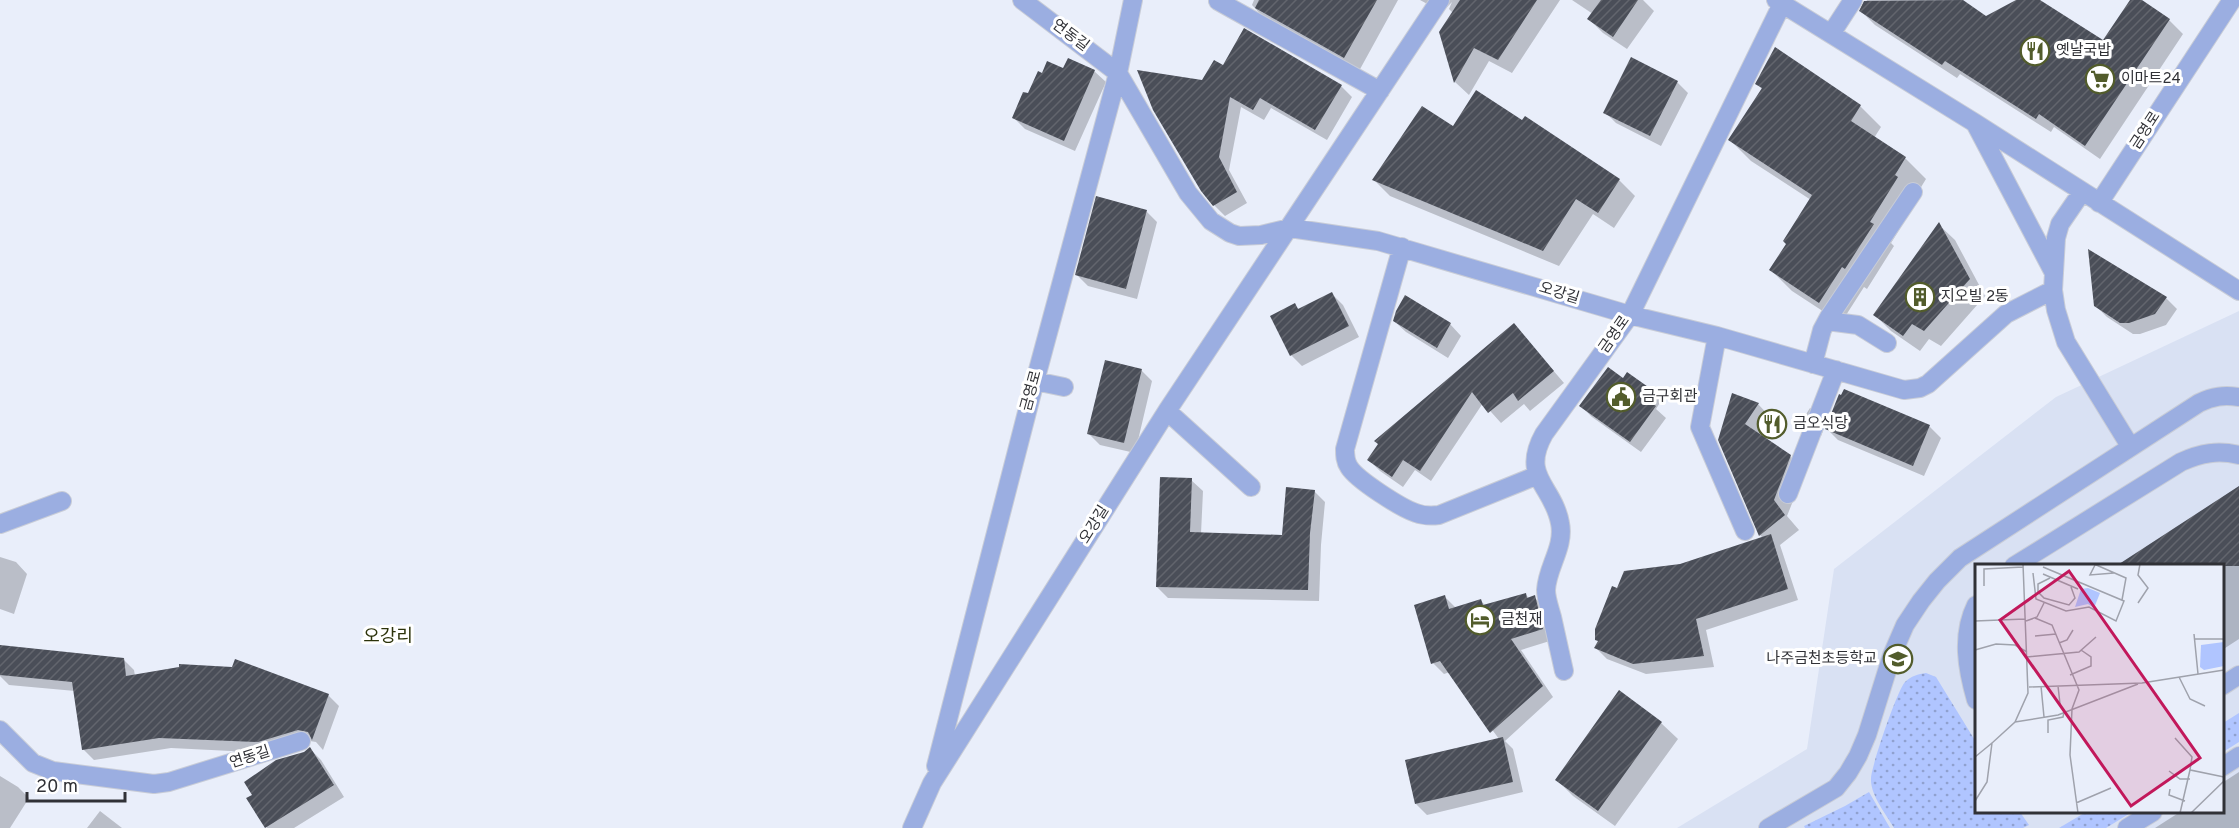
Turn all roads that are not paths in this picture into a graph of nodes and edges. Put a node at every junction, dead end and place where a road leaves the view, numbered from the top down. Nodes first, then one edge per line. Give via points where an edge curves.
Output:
1 (1022, 0) edge
2 (1133, 0) edge
3 (1440, 0) edge
4 (1853, 0) edge
5 (2232, 0) edge
6 (1218, 1) edge
7 (1779, 2) edge
8 (1831, 34) junction
9 (1118, 73) junction
10 (1380, 91) junction
11 (1975, 123) junction
12 (1913, 192) dead end
13 (2082, 192) junction
14 (2099, 203) junction
15 (1290, 228) junction
16 (1402, 247) junction
17 (2053, 281) junction
18 (2239, 291) edge
19 (1630, 315) junction
20 (1827, 321) junction
21 (1718, 336) junction
22 (1887, 343) dead end
23 (1813, 364) junction
24 (1836, 370) junction
25 (1035, 381) junction
26 (1064, 387) dead end
27 (2239, 397) edge
28 (1167, 411) junction
29 (2130, 446) junction
30 (2239, 455) edge
31 (1538, 475) junction
32 (1251, 488) dead end
33 (1788, 494) dead end
34 (62, 501) dead end
35 (0, 524) edge
36 (1745, 531) dead end
37 (2017, 564) edge
38 (1975, 612) edge
39 (1564, 671) dead end
40 (2239, 675) edge
41 (2224, 685) edge
42 (1975, 694) edge
43 (0, 730) edge
44 (301, 741) dead end
45 (2239, 756) edge
46 (2224, 766) edge
47 (932, 783) junction
48 (2151, 813) edge
49 (912, 828) edge
50 (1768, 828) edge
51 (2127, 828) edge

1 - 9 street, 연동길
2 - 9 street, 금영로
3 - 10 street, 오강길
4 - 8 street
5 - 14 street, 금영로
6 - 10 street
7 - 8 street, 금영로
7 - 19 street, 금영로
8 - 11 street, 금영로
9 - 15 street, 오강길 via 1188,193 1211,221 1239,236
9 - 25 street, 금영로
10 - 15 street, 오강길
11 - 13 street, 금영로
11 - 17 street
12 - 20 street
13 - 14 street, 금영로
13 - 17 street via 2058,231
14 - 18 street, 금영로
15 - 16 street, 오강길
15 - 28 street, 오강길
16 - 19 street, 오강길
16 - 31 street via 1345,449 1350,469 1399,505 1427,516 1439,515
17 - 24 street, 오강길 via 2006,314 1928,384 1913,390 1892,387
17 - 29 street via 2056,310 2066,342
19 - 21 street, 오강길
19 - 31 street, 금영로 via 1538,444 1534,461
20 - 22 street via 1858,325
20 - 23 street
21 - 23 street, 오강길
21 - 36 street via 1700,427
23 - 24 street, 오강길
24 - 33 street
25 - 26 street
25 - 47 street, 금영로
27 - 29 street via 2225,395 2199,402
28 - 32 street
28 - 47 street, 오강길
29 - 50 street via 1960,558 1937,580 1905,625 1867,735 1848,773 1836,788
30 - 37 street via 2199,454 2174,466
31 - 39 street, 금영로 via 1561,524 1561,539 1546,592
34 - 35 street
38 - 42 street via 1967,655
40 - 41 street
43 - 44 street, 연동길 via 38,766 154,784 185,779
45 - 46 street
47 - 49 street, 오강길
48 - 51 street

